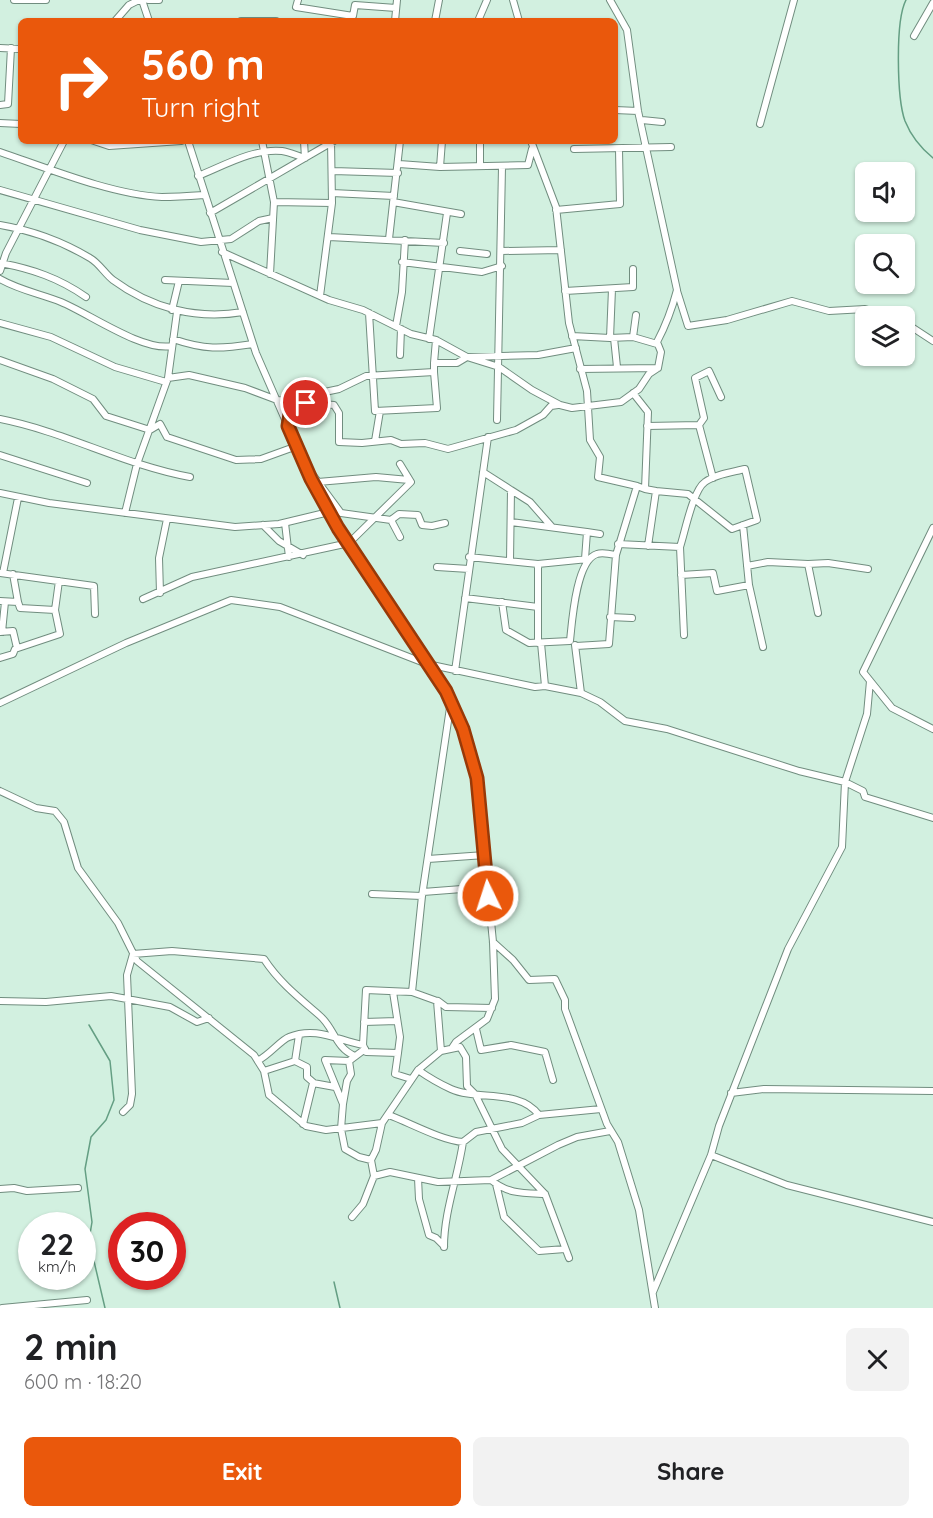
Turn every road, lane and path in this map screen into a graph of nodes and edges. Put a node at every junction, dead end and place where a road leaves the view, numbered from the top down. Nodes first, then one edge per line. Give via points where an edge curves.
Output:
1 (19, 0) edge
2 (45, 0) edge
3 (140, 0) edge
4 (148, 0) edge
5 (159, 0) edge
6 (298, 0) edge
7 (397, 0) edge
8 (439, 0) edge
9 (487, 0) edge
10 (513, 0) edge
11 (610, 0) edge
12 (794, 0) edge
13 (933, 3) edge
14 (396, 8) junction
15 (118, 18) edge
16 (148, 18) edge
17 (395, 18) edge
18 (436, 18) edge
19 (479, 18) edge
20 (518, 18) edge
21 (914, 36) dead end
22 (0, 48) edge
23 (10, 48) junction
24 (18, 49) edge
25 (0, 105) edge
26 (618, 110) edge
27 (638, 111) junction
28 (642, 120) junction
29 (662, 122) dead end
30 (0, 123) edge
31 (18, 124) edge
32 (760, 124) dead end
33 (62, 144) edge
34 (103, 144) edge
35 (150, 144) edge
36 (189, 144) edge
37 (262, 144) edge
38 (304, 144) edge
39 (329, 144) edge
40 (332, 144) edge
41 (400, 144) edge
42 (442, 144) edge
43 (480, 144) edge
44 (531, 144) edge
45 (646, 146) junction
46 (671, 147) dead end
47 (532, 149) junction
48 (574, 149) dead end
49 (619, 149) junction
50 (0, 152) edge
51 (264, 153) junction
52 (305, 158) junction
53 (399, 164) junction
54 (480, 166) junction
55 (440, 167) junction
56 (502, 167) junction
57 (50, 169) junction
58 (333, 171) junction
59 (398, 173) junction
60 (198, 176) junction
61 (270, 177) junction
62 (0, 190) edge
63 (332, 193) junction
64 (204, 195) junction
65 (34, 197) junction
66 (394, 199) junction
67 (274, 202) junction
68 (332, 203) junction
69 (556, 210) junction
70 (210, 213) junction
71 (447, 213) junction
72 (460, 214) dead end
73 (273, 218) junction
74 (0, 225) edge
75 (20, 228) junction
76 (329, 237) junction
77 (389, 239) junction
78 (220, 240) junction
79 (405, 240) junction
80 (444, 243) junction
81 (561, 250) junction
82 (460, 251) dead end
83 (502, 251) junction
84 (222, 252) junction
85 (487, 254) dead end
86 (402, 262) junction
87 (1, 263) edge
88 (502, 266) junction
89 (441, 267) junction
90 (633, 269) dead end
91 (0, 271) edge
92 (270, 274) junction
93 (0, 279) edge
94 (165, 279) dead end
95 (179, 281) junction
96 (233, 283) junction
97 (612, 289) junction
98 (677, 290) junction
99 (565, 291) junction
100 (320, 296) junction
101 (86, 297) dead end
102 (855, 310) edge
103 (174, 311) junction
104 (243, 312) junction
105 (369, 314) junction
106 (636, 315) dead end
107 (0, 323) edge
108 (398, 328) junction
109 (915, 329) edge
110 (572, 336) junction
111 (633, 337) junction
112 (612, 338) junction
113 (433, 339) junction
114 (933, 341) edge
115 (172, 342) junction
116 (253, 344) junction
117 (657, 344) junction
118 (576, 348) junction
119 (400, 355) dead end
120 (498, 356) junction
121 (467, 357) junction
122 (0, 360) edge
123 (434, 363) junction
124 (499, 367) junction
125 (617, 367) junction
126 (658, 368) junction
127 (580, 369) junction
128 (434, 372) junction
129 (372, 376) junction
130 (167, 380) junction
131 (633, 393) junction
132 (721, 397) dead end
133 (277, 400) junction
134 (297, 401) junction
135 (558, 405) junction
136 (587, 405) junction
137 (380, 411) junction
138 (0, 419) edge
139 (497, 420) dead end
140 (699, 425) junction
141 (288, 426) junction
142 (647, 426) junction
143 (150, 430) junction
144 (488, 436) junction
145 (375, 441) junction
146 (297, 446) junction
147 (300, 454) junction
148 (0, 455) edge
149 (137, 464) junction
150 (400, 464) dead end
151 (483, 472) junction
152 (190, 477) dead end
153 (713, 478) junction
154 (410, 480) junction
155 (318, 482) junction
156 (87, 483) dead end
157 (637, 486) junction
158 (645, 489) junction
159 (511, 490) junction
160 (656, 491) junction
161 (0, 493) edge
162 (18, 498) junction
163 (695, 500) junction
164 (329, 512) junction
165 (125, 513) junction
166 (377, 518) junction
167 (167, 519) junction
168 (391, 520) junction
169 (511, 522) junction
170 (285, 523) junction
171 (445, 523) dead end
172 (262, 525) junction
173 (743, 525) junction
174 (552, 527) junction
175 (933, 528) edge
176 (587, 532) junction
177 (600, 534) dead end
178 (400, 537) dead end
179 (349, 543) junction
180 (287, 544) junction
181 (618, 544) junction
182 (648, 546) junction
183 (680, 547) junction
184 (303, 555) junction
185 (616, 555) junction
186 (289, 557) junction
187 (470, 557) junction
188 (587, 559) junction
189 (510, 561) junction
190 (538, 564) junction
191 (808, 564) junction
192 (747, 566) junction
193 (437, 567) dead end
194 (468, 569) junction
195 (868, 569) dead end
196 (1, 573) edge
197 (13, 574) junction
198 (681, 575) junction
199 (59, 581) junction
200 (749, 585) junction
201 (160, 593) junction
202 (465, 598) junction
203 (144, 599) dead end
204 (2, 602) edge
205 (18, 602) junction
206 (502, 602) junction
207 (538, 607) junction
208 (55, 610) junction
209 (818, 613) dead end
210 (95, 614) dead end
211 (610, 617) junction
212 (632, 618) dead end
213 (1, 632) edge
214 (684, 635) dead end
215 (570, 641) junction
216 (540, 643) junction
217 (576, 646) junction
218 (763, 647) dead end
219 (17, 648) junction
220 (0, 658) edge
221 (428, 664) junction
222 (455, 671) junction
223 (870, 681) junction
224 (544, 686) junction
225 (581, 693) junction
226 (451, 701) junction
227 (0, 703) edge
228 (933, 729) edge
229 (845, 782) junction
230 (0, 791) edge
231 (933, 818) edge
232 (484, 855) junction
233 (428, 859) junction
234 (488, 887) junction
235 (372, 894) dead end
236 (423, 894) junction
237 (493, 942) junction
238 (133, 954) junction
239 (393, 992) junction
240 (412, 992) junction
241 (127, 998) junction
242 (0, 1001) edge
243 (437, 1001) junction
244 (492, 1008) junction
245 (209, 1018) junction
246 (397, 1021) junction
247 (364, 1022) junction
248 (476, 1029) junction
249 (298, 1035) junction
250 (333, 1036) junction
251 (364, 1047) junction
252 (452, 1048) junction
253 (441, 1051) junction
254 (398, 1053) junction
255 (352, 1059) junction
256 (259, 1060) junction
257 (295, 1061) junction
258 (264, 1071) junction
259 (418, 1071) junction
260 (411, 1079) junction
261 (553, 1080) dead end
262 (314, 1083) junction
263 (335, 1087) junction
264 (933, 1091) edge
265 (731, 1093) junction
266 (475, 1094) junction
267 (343, 1104) junction
268 (602, 1109) junction
269 (123, 1113) dead end
270 (389, 1115) junction
271 (539, 1115) junction
272 (303, 1124) junction
273 (382, 1124) junction
274 (492, 1128) junction
275 (341, 1129) junction
276 (610, 1131) junction
277 (463, 1142) junction
278 (711, 1155) junction
279 (371, 1160) junction
280 (518, 1166) junction
281 (374, 1176) junction
282 (418, 1178) junction
283 (494, 1182) junction
284 (456, 1183) junction
285 (78, 1188) dead end
286 (0, 1189) edge
287 (545, 1194) junction
288 (352, 1217) dead end
289 (933, 1222) edge
290 (566, 1250) junction
291 (569, 1258) dead end
292 (653, 1292) junction
293 (87, 1300) dead end
294 (2, 1308) edge
295 (655, 1308) edge

1 - 2 street
3 - 15 street
3 - 16 street
4 - 5 street
6 - 14 street via 296,7 353,16 355,5
7 - 14 street
8 - 18 street
9 - 19 street
10 - 20 street
11 - 27 street via 627,30
12 - 32 street
13 - 21 street
14 - 17 street
22 - 23 street
23 - 24 street
23 - 25 street via 8,104
26 - 27 street
27 - 28 street
28 - 29 street
28 - 45 street
30 - 31 street
33 - 57 street
34 - 35 street
36 - 60 street
37 - 51 street
38 - 52 street
39 - 52 street
40 - 58 street
41 - 53 street
42 - 55 street
43 - 54 street
44 - 47 street
45 - 46 street
45 - 49 street
45 - 98 street
47 - 56 street via 528,165
47 - 69 street via 551,188
48 - 49 street
49 - 69 street via 620,204
50 - 57 street
51 - 52 street via 281,151
51 - 60 street
51 - 61 street
52 - 61 street
53 - 55 street
53 - 59 street
54 - 55 street
54 - 56 street
56 - 83 street
57 - 64 street via 161,197
57 - 65 street
58 - 59 street
58 - 63 street
59 - 66 street
60 - 64 street
61 - 67 street
61 - 70 street
62 - 65 street
63 - 66 street
63 - 68 street
64 - 70 street
65 - 75 street
65 - 78 street via 183,240
66 - 71 street
66 - 77 street
67 - 68 street
67 - 73 street
68 - 76 street
69 - 81 street
70 - 78 street
71 - 72 street
71 - 80 street
73 - 78 street via 259,221 231,239
73 - 92 street
74 - 75 street
75 - 87 street
75 - 103 street via 92,259 120,285 150,303
76 - 77 street
76 - 100 street
77 - 79 street
78 - 84 street
79 - 80 street
79 - 86 street
80 - 89 street
81 - 83 street
81 - 99 street
82 - 85 street
83 - 88 street
84 - 92 street
84 - 96 street
86 - 89 street
86 - 108 street
87 - 91 street
87 - 101 street via 57,279
88 - 89 street via 482,272
88 - 120 street
89 - 113 street
90 - 97 street via 633,287
92 - 100 street
93 - 115 street via 60,302 118,332 154,344
94 - 95 street
95 - 96 street
95 - 103 street
96 - 104 street
97 - 99 street
97 - 112 street
98 - 102 street via 688,326 727,320 792,301 829,311
98 - 117 street
99 - 110 street
100 - 105 street
103 - 104 street via 224,315
103 - 115 street
104 - 116 street
105 - 108 street
105 - 129 street
106 - 111 street
107 - 130 street via 51,337 115,367
108 - 113 street
108 - 119 street
109 - 114 street
110 - 112 street
110 - 118 street
111 - 112 street
111 - 117 street
112 - 125 street
113 - 121 street
113 - 123 street
115 - 116 street via 216,350
115 - 130 street
116 - 133 street
117 - 126 street via 661,352
118 - 120 street via 557,353
118 - 127 street
120 - 121 street
120 - 124 street
121 - 123 street via 457,363
121 - 124 street
122 - 143 street via 93,399 106,416
123 - 128 street
124 - 135 street
124 - 139 street
125 - 126 street
125 - 127 street
126 - 131 street
127 - 136 street
128 - 129 street
128 - 137 street via 437,408
129 - 134 street
129 - 137 street via 375,411
130 - 133 street via 189,375
130 - 143 street
131 - 136 street via 621,402
131 - 142 street via 648,412
132 - 140 street via 709,371 695,378 704,418
133 - 134 street
133 - 141 street
134 - 141 street
134 - 145 street via 334,405 339,413 339,442
135 - 136 street
135 - 144 street via 550,406 543,415 516,430
136 - 157 street via 591,440 601,464 598,477
137 - 145 street
138 - 149 street via 60,434
140 - 142 street
140 - 153 street
141 - 146 street
142 - 158 street
143 - 146 street via 160,424 167,437 236,460 261,459
143 - 149 street
144 - 145 street via 448,449 425,443
144 - 151 street
146 - 147 street
147 - 155 street
147 - 164 street
148 - 156 street
149 - 152 street
149 - 165 street
150 - 154 street
151 - 159 street
151 - 187 street
153 - 163 street via 699,487
153 - 173 street via 745,469 757,520
154 - 155 street via 376,477
154 - 166 street
155 - 166 street via 341,513
157 - 158 street
157 - 181 street
158 - 160 street
159 - 169 street
159 - 174 street via 530,502
160 - 163 street via 688,494
160 - 182 street
161 - 162 street
162 - 165 street
162 - 196 street
163 - 173 street via 732,529
163 - 183 street
164 - 170 street
164 - 179 street
165 - 167 street
166 - 168 street
166 - 179 street
167 - 172 street via 235,527
167 - 201 street via 159,558
168 - 171 street via 399,514 418,515 422,525
168 - 178 street
169 - 174 street
169 - 189 street
170 - 172 street
170 - 180 street
172 - 180 street
173 - 192 street
174 - 176 street
175 - 223 street via 863,672
176 - 177 street
176 - 188 street
179 - 184 street
179 - 221 street
180 - 184 street
180 - 186 street
181 - 182 street
181 - 185 street
182 - 183 street
183 - 198 street
184 - 186 street
185 - 188 street via 597,554
185 - 211 street
186 - 201 street via 192,578
187 - 189 street
187 - 194 street
188 - 190 street
188 - 215 street via 579,582
189 - 190 street
190 - 207 street
191 - 192 street via 768,562
191 - 195 street
191 - 209 street
192 - 200 street
193 - 194 street
194 - 202 street
196 - 197 street
197 - 199 street
197 - 205 street
198 - 200 street via 713,573 717,591
198 - 214 street
199 - 208 street
199 - 210 street via 94,586
200 - 218 street
201 - 203 street
202 - 206 street
202 - 222 street
204 - 205 street
204 - 213 street
205 - 208 street via 20,608
206 - 207 street
206 - 216 street via 506,630 529,643
207 - 216 street
208 - 219 street via 60,634
211 - 212 street
211 - 217 street via 609,644
213 - 219 street via 13,631
215 - 216 street
215 - 217 street
216 - 224 street
217 - 225 street
219 - 220 street via 13,654
221 - 222 street
221 - 226 street
221 - 227 street via 280,607 231,600 126,643
222 - 224 street
223 - 228 street via 892,708
223 - 229 street via 867,714
224 - 225 street
225 - 229 street via 626,721 667,729
226 - 232 street via 477,778
226 - 233 street
229 - 231 street via 865,797
229 - 265 street via 842,847 788,949
230 - 238 street via 36,808 55,811 64,822 78,868 117,923
232 - 233 street
232 - 234 street
233 - 236 street
234 - 236 street
234 - 237 street
235 - 236 street
236 - 240 street
237 - 244 street
237 - 268 street via 529,980 555,979
238 - 241 street via 127,975
238 - 245 street
238 - 250 street via 172,951 264,958 278,980 320,1015
239 - 240 street
239 - 246 street
239 - 247 street via 366,990
240 - 243 street
241 - 242 street
241 - 245 street via 170,1007 197,1022
241 - 269 street via 132,1094 130,1106
243 - 244 street via 446,1007
243 - 253 street
244 - 248 street
245 - 256 street
246 - 247 street
246 - 254 street
247 - 251 street
248 - 252 street
248 - 261 street via 481,1050 511,1045 544,1052
249 - 250 street via 322,1032
249 - 256 street via 287,1038
249 - 257 street
250 - 251 street
250 - 255 street
251 - 254 street via 366,1052
251 - 255 street
252 - 253 street
252 - 266 street via 460,1047 466,1054 465,1080
253 - 259 street
254 - 260 street via 395,1074
255 - 263 street via 325,1060
255 - 267 street
256 - 258 street
257 - 258 street
257 - 262 street via 307,1067 307,1077
258 - 272 street via 269,1095
259 - 260 street
259 - 266 street via 451,1089
260 - 270 street
262 - 263 street
262 - 272 street
263 - 267 street
264 - 265 street via 764,1089
265 - 278 street
266 - 271 street via 498,1095 535,1109
266 - 274 street
267 - 275 street
268 - 271 street
268 - 276 street
270 - 273 street
270 - 277 street via 446,1140
271 - 274 street via 522,1124
272 - 275 street via 318,1130
273 - 275 street
273 - 279 street
274 - 277 street via 476,1132
274 - 280 street via 499,1145
275 - 279 street via 348,1153
276 - 280 street via 577,1137
276 - 292 street via 618,1142 639,1210
277 - 284 street
278 - 289 street via 787,1185
278 - 292 street
279 - 281 street
280 - 283 street
280 - 287 street
281 - 282 street via 390,1172
281 - 288 street via 363,1204
282 - 284 street
282 - 284 street via 429,1235 444,1247 444,1224
283 - 284 street
283 - 287 street via 515,1193
283 - 290 street via 504,1217 522,1237 539,1251
285 - 286 street
287 - 290 street
290 - 291 street
292 - 295 street
293 - 294 street

